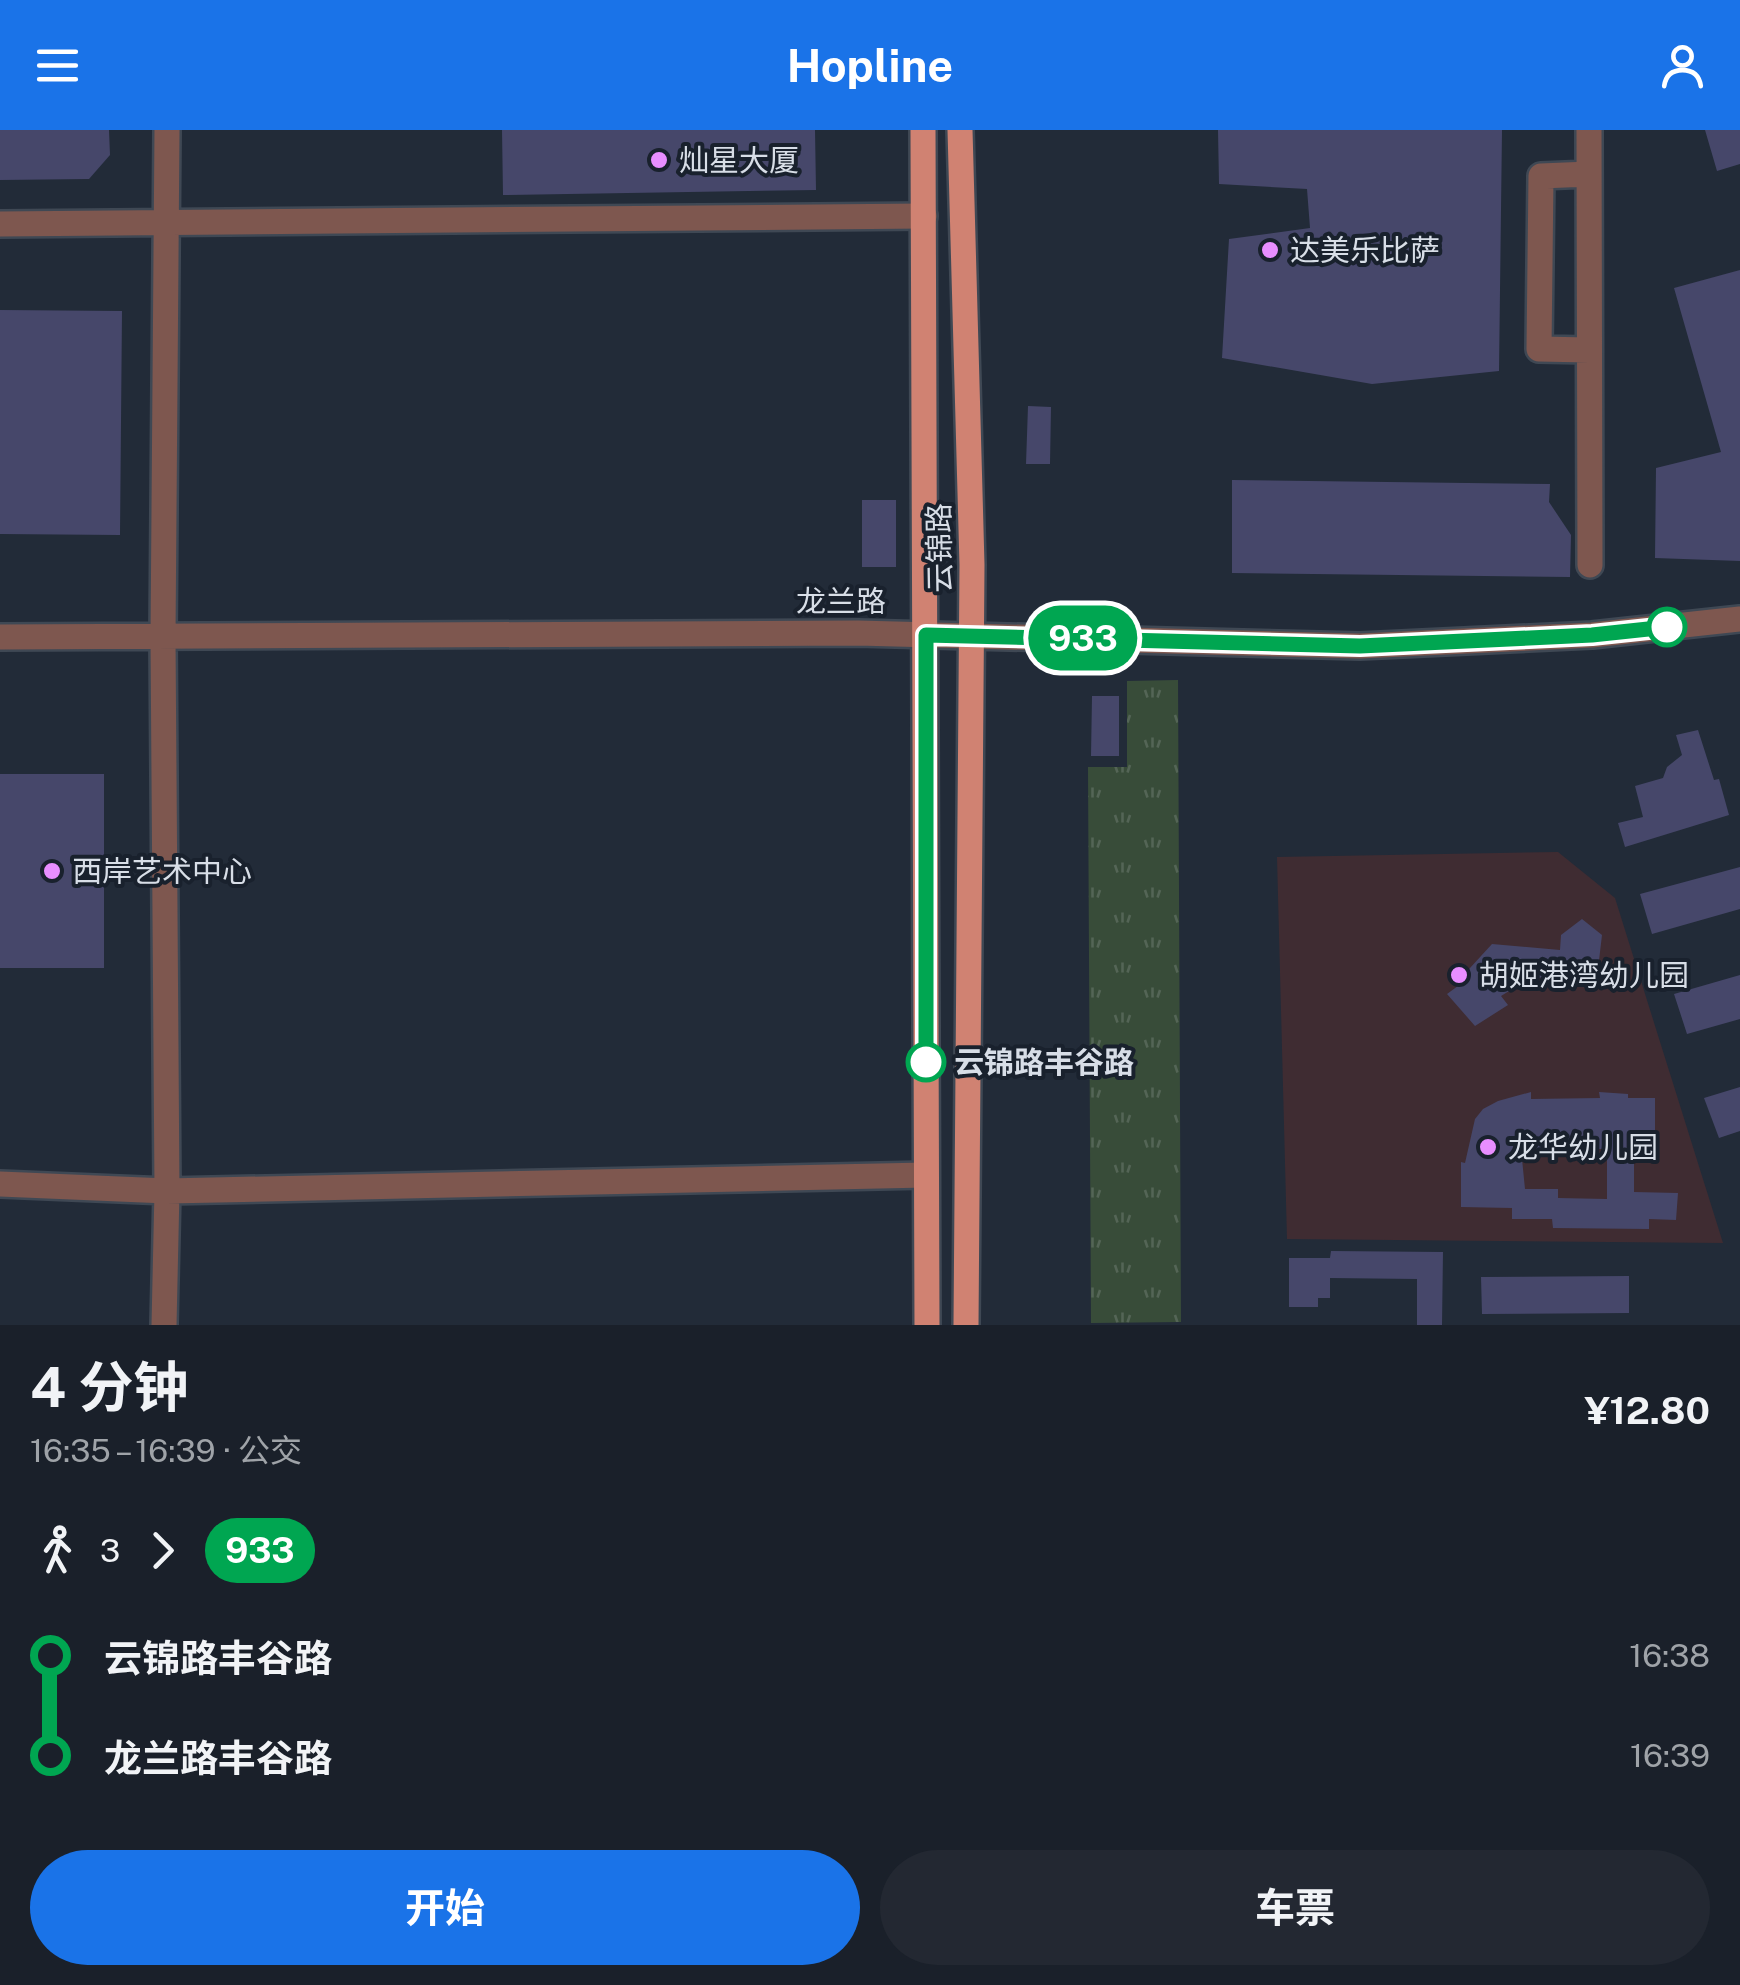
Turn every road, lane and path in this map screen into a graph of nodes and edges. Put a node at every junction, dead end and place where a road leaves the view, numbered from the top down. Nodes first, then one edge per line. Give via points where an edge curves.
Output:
1 (167, 130) edge
2 (923, 130) edge
3 (960, 130) edge
4 (1588, 130) edge
5 (1589, 174) junction
6 (924, 216) junction
7 (166, 222) junction
8 (0, 224) edge
9 (1589, 350) junction
10 (1590, 565) dead end
11 (1740, 620) edge
12 (926, 635) junction
13 (972, 635) junction
14 (0, 637) edge
15 (163, 637) junction
16 (926, 1175) junction
17 (0, 1184) edge
18 (167, 1191) junction
19 (164, 1325) edge
20 (926, 1325) edge
21 (966, 1325) edge

1 - 7 street
2 - 6 main road, 云锦路
3 - 13 main road, 云锦路
4 - 5 street
5 - 9 street
5 - 9 street via 1541,176 1540,350
6 - 7 street
6 - 12 main road, 云锦路
7 - 8 street
7 - 15 street
9 - 10 street
11 - 13 street, 龙兰路 via 1360,646
12 - 13 street, 龙兰路
12 - 15 street, 龙兰路
12 - 16 main road, 云锦路
13 - 21 main road, 云锦路
14 - 15 street, 龙兰路
15 - 18 street
16 - 18 street
16 - 20 main road, 云锦路
17 - 18 street
18 - 19 street

